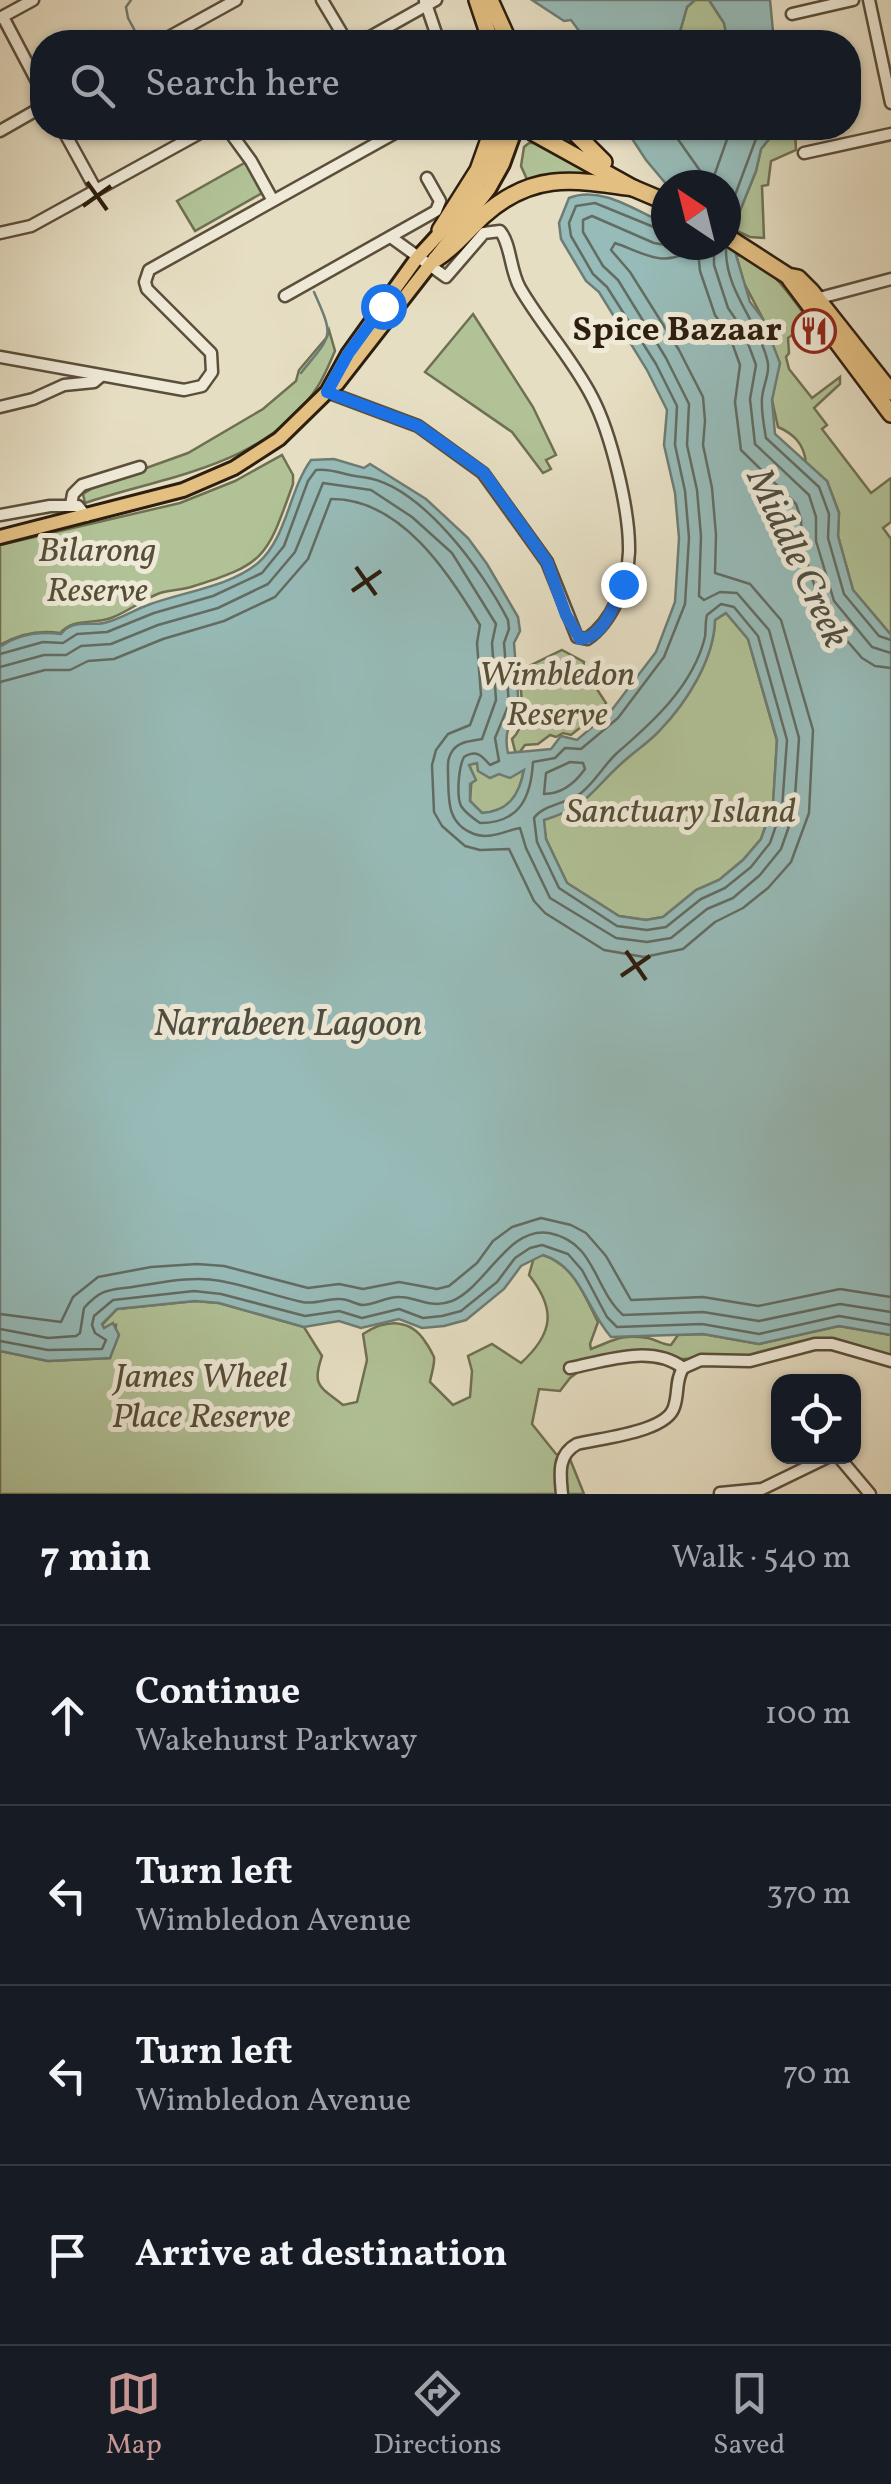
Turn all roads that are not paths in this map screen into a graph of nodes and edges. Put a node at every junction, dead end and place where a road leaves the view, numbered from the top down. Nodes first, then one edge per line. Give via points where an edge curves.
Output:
1 (33, 0) edge
2 (236, 0) edge
3 (322, 0) edge
4 (477, 0) edge
5 (854, 0) edge
6 (869, 0) edge
7 (429, 2) edge
8 (492, 6) edge
9 (792, 14) dead end
10 (2, 17) edge
11 (182, 30) edge
12 (340, 30) edge
13 (381, 30) edge
14 (436, 30) edge
15 (487, 30) edge
16 (501, 30) edge
17 (30, 69) edge
18 (891, 103) edge
19 (30, 115) edge
20 (0, 131) edge
21 (891, 134) edge
22 (69, 140) edge
23 (186, 140) edge
24 (236, 140) edge
25 (382, 140) edge
26 (489, 140) edge
27 (502, 140) edge
28 (512, 140) edge
29 (546, 140) edge
30 (565, 140) edge
31 (582, 140) edge
32 (804, 153) dead end
33 (604, 162) junction
34 (427, 178) dead end
35 (632, 188) junction
36 (96, 190) junction
37 (651, 194) edge
38 (651, 196) edge
39 (272, 199) junction
40 (440, 230) junction
41 (0, 233) edge
42 (392, 238) junction
43 (741, 246) edge
44 (417, 258) junction
45 (433, 264) junction
46 (891, 279) edge
47 (285, 296) dead end
48 (812, 300) junction
49 (353, 356) junction
50 (0, 357) edge
51 (101, 376) junction
52 (327, 392) junction
53 (891, 392) edge
54 (0, 408) edge
55 (891, 414) edge
56 (140, 466) dead end
57 (71, 505) junction
58 (0, 516) edge
59 (86, 516) junction
60 (0, 537) edge
61 (891, 1362) edge
62 (570, 1368) dead end
63 (683, 1368) junction
64 (814, 1464) edge
65 (845, 1464) edge
66 (720, 1493) edge
67 (562, 1494) edge
68 (870, 1494) edge

1 - 10 street
2 - 11 street
3 - 12 street
4 - 15 highway
5 - 9 street
6 - 18 street
7 - 13 street
7 - 14 street
8 - 16 highway
10 - 17 street
19 - 20 street
21 - 32 street
22 - 36 street
23 - 36 street
24 - 39 street
25 - 39 street
26 - 40 highway
27 - 40 main road via 476,190
28 - 45 main road via 489,189
29 - 35 highway
30 - 33 highway
31 - 33 highway
33 - 37 highway
34 - 42 street via 441,206
35 - 38 highway
35 - 45 highway via 576,180 527,188 489,211
36 - 41 street via 22,230
39 - 51 street via 146,275 151,295 211,353 209,380 184,390
40 - 44 main road
42 - 44 street
42 - 47 street
43 - 48 highway via 798,278
44 - 45 street
44 - 49 main road
45 - 49 main road
45 - 52 street via 450,276 484,233 500,231 520,288 595,402 612,446 630,549 623,584 600,628 587,640 577,637 547,562 484,473 418,426
46 - 48 street
48 - 53 highway
48 - 55 highway
49 - 52 main road
50 - 51 street
51 - 54 street
52 - 59 main road via 279,439 234,468 166,496
56 - 57 street via 82,485
57 - 58 street
57 - 59 street
59 - 60 main road
61 - 63 street via 824,1343
62 - 63 street via 641,1356
63 - 67 street via 675,1406 662,1423 567,1451 560,1466
64 - 66 street via 762,1489
65 - 68 street

